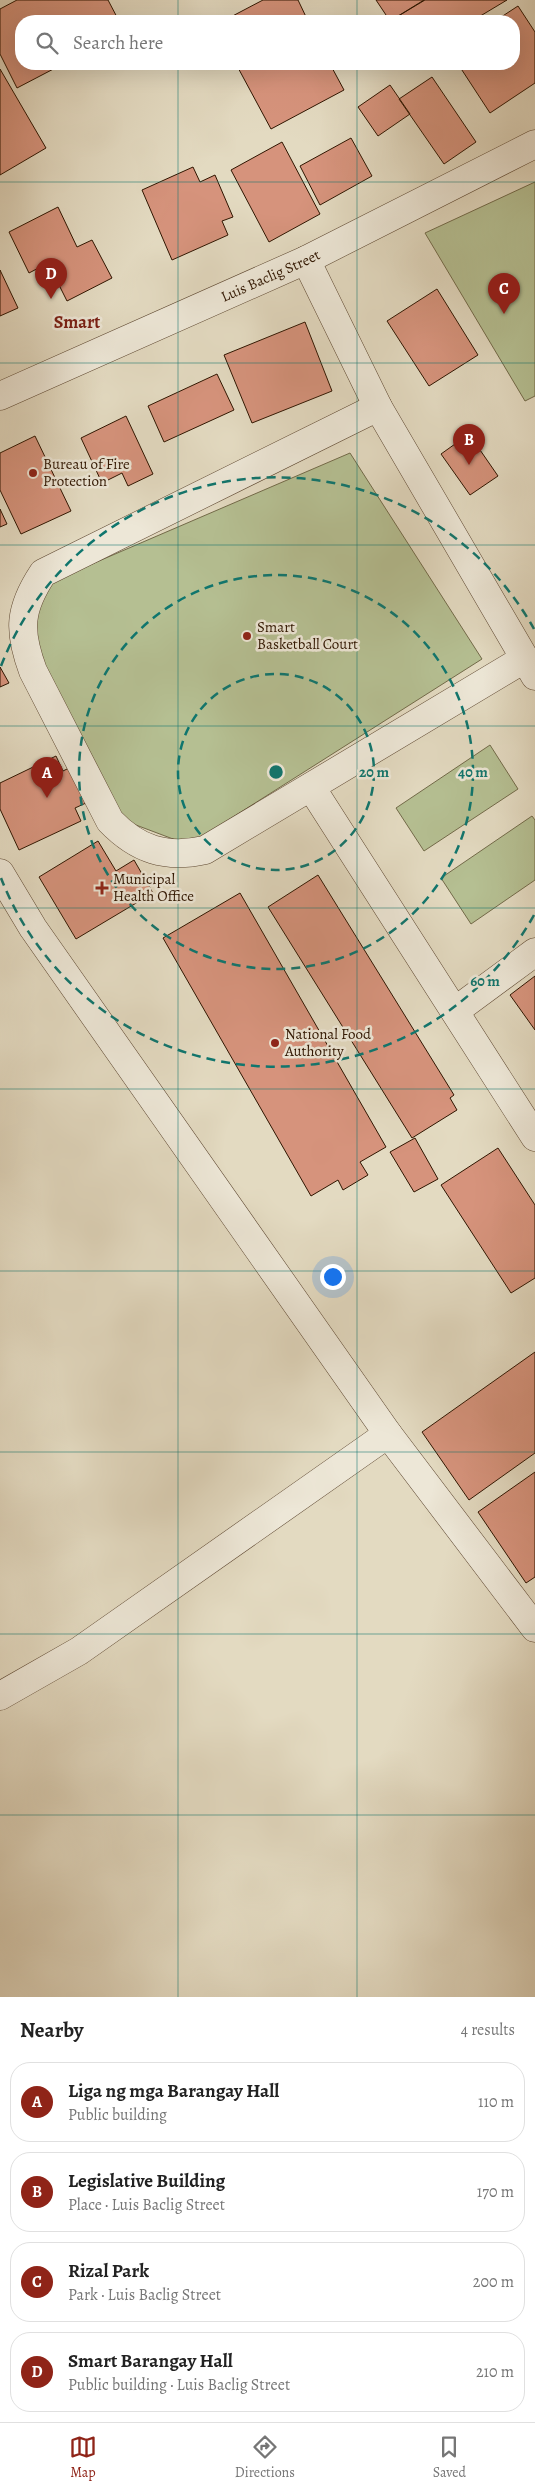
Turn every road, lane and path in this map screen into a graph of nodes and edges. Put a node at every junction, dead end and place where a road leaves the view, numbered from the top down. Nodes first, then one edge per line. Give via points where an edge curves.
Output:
1 (535, 144) edge
2 (306, 260) junction
3 (0, 396) edge
4 (378, 407) junction
5 (530, 668) edge
6 (311, 787) junction
7 (0, 873) edge
8 (535, 952) edge
9 (455, 1011) junction
10 (535, 1137) edge
11 (388, 1434) junction
12 (530, 1611) edge
13 (0, 1696) edge

1 - 2 street, Luis Baclig Street
2 - 3 street, Luis Baclig Street
2 - 4 street
4 - 5 street
4 - 6 street via 43,573 32,588 22,618 26,652 37,680 110,821 136,843 168,852 204,850
5 - 6 street
6 - 9 street
7 - 11 street via 33,928
8 - 9 street
9 - 10 street
11 - 12 street
11 - 13 street via 79,1651

